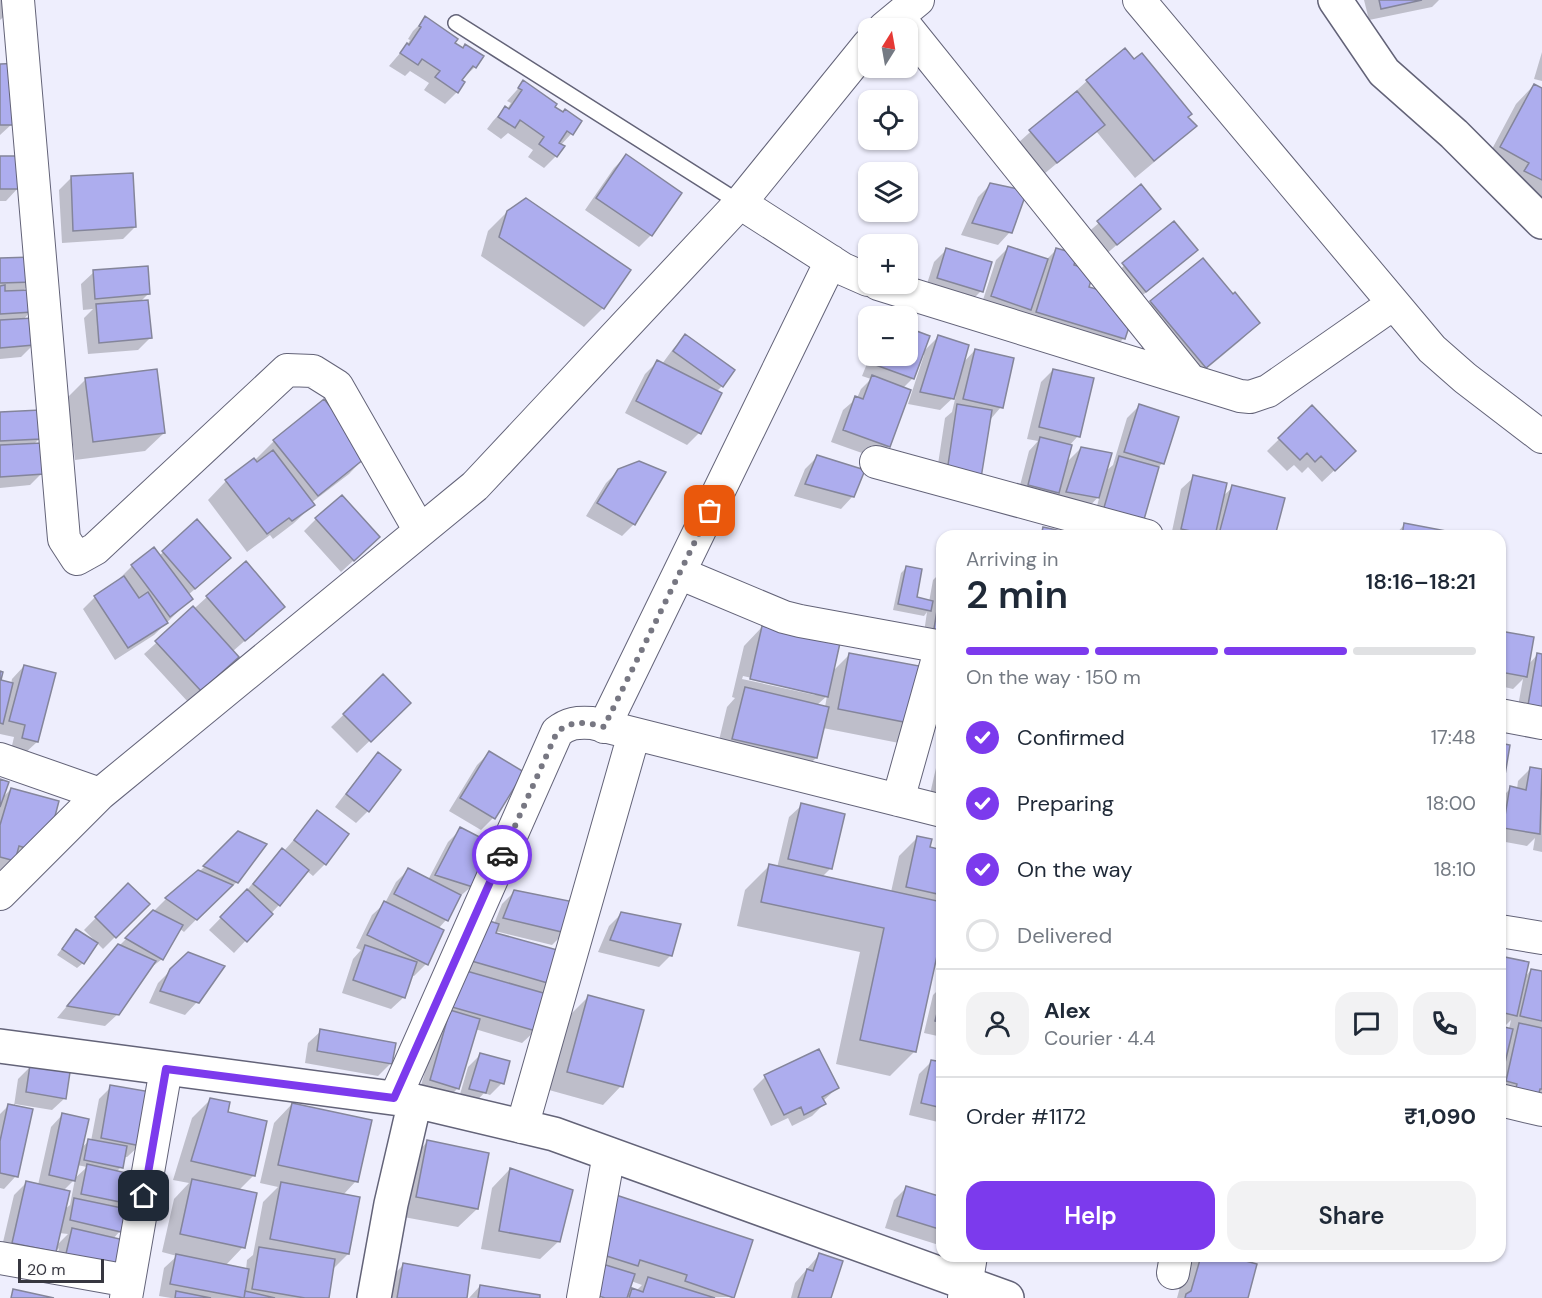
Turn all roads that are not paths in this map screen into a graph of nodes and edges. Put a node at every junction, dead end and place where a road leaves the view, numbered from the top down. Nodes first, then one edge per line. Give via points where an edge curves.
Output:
1 (18, 0) edge
2 (1139, 0) edge
3 (1335, 0) edge
4 (456, 23) dead end
5 (918, 40) edge
6 (858, 57) edge
7 (740, 203) junction
8 (1542, 222) edge
9 (831, 261) junction
10 (858, 276) edge
11 (910, 294) edge
12 (1393, 304) junction
13 (1190, 380) junction
14 (1542, 437) edge
15 (876, 462) dead end
16 (1125, 530) edge
17 (420, 531) junction
18 (679, 573) junction
19 (936, 646) edge
20 (936, 668) edge
21 (1506, 716) edge
22 (1542, 723) edge
23 (604, 727) junction
24 (634, 734) junction
25 (0, 759) edge
26 (100, 794) junction
27 (898, 800) junction
28 (936, 810) edge
29 (0, 894) edge
30 (1506, 932) edge
31 (1542, 938) edge
32 (0, 1046) edge
33 (166, 1069) junction
34 (405, 1099) junction
35 (1506, 1101) edge
36 (1542, 1110) edge
37 (522, 1127) junction
38 (609, 1154) junction
39 (0, 1258) edge
40 (967, 1279) edge
41 (128, 1290) edge
42 (374, 1298) edge
43 (584, 1298) edge
44 (1007, 1298) edge

1 - 17 street via 64,539 76,559 95,549 287,370 313,371 337,386
2 - 12 street
3 - 8 street via 1384,72 1454,134
4 - 7 lane
5 - 13 street
6 - 7 street
7 - 9 street
7 - 17 street via 486,475
9 - 10 street
9 - 18 street
11 - 13 street
12 - 13 street via 1259,395 1240,396
12 - 14 street via 1432,349
15 - 16 street
17 - 26 street
18 - 19 street via 784,617
18 - 23 street
20 - 27 street
21 - 22 street
23 - 24 street
23 - 34 street via 578,722 566,724 557,732
24 - 27 street
24 - 37 street
25 - 26 street
26 - 29 street
27 - 28 street
30 - 31 street
32 - 33 street
33 - 34 street
33 - 41 street
34 - 37 street
34 - 42 street
35 - 36 street
37 - 38 street
38 - 40 street
38 - 43 street
39 - 41 street
40 - 44 street

